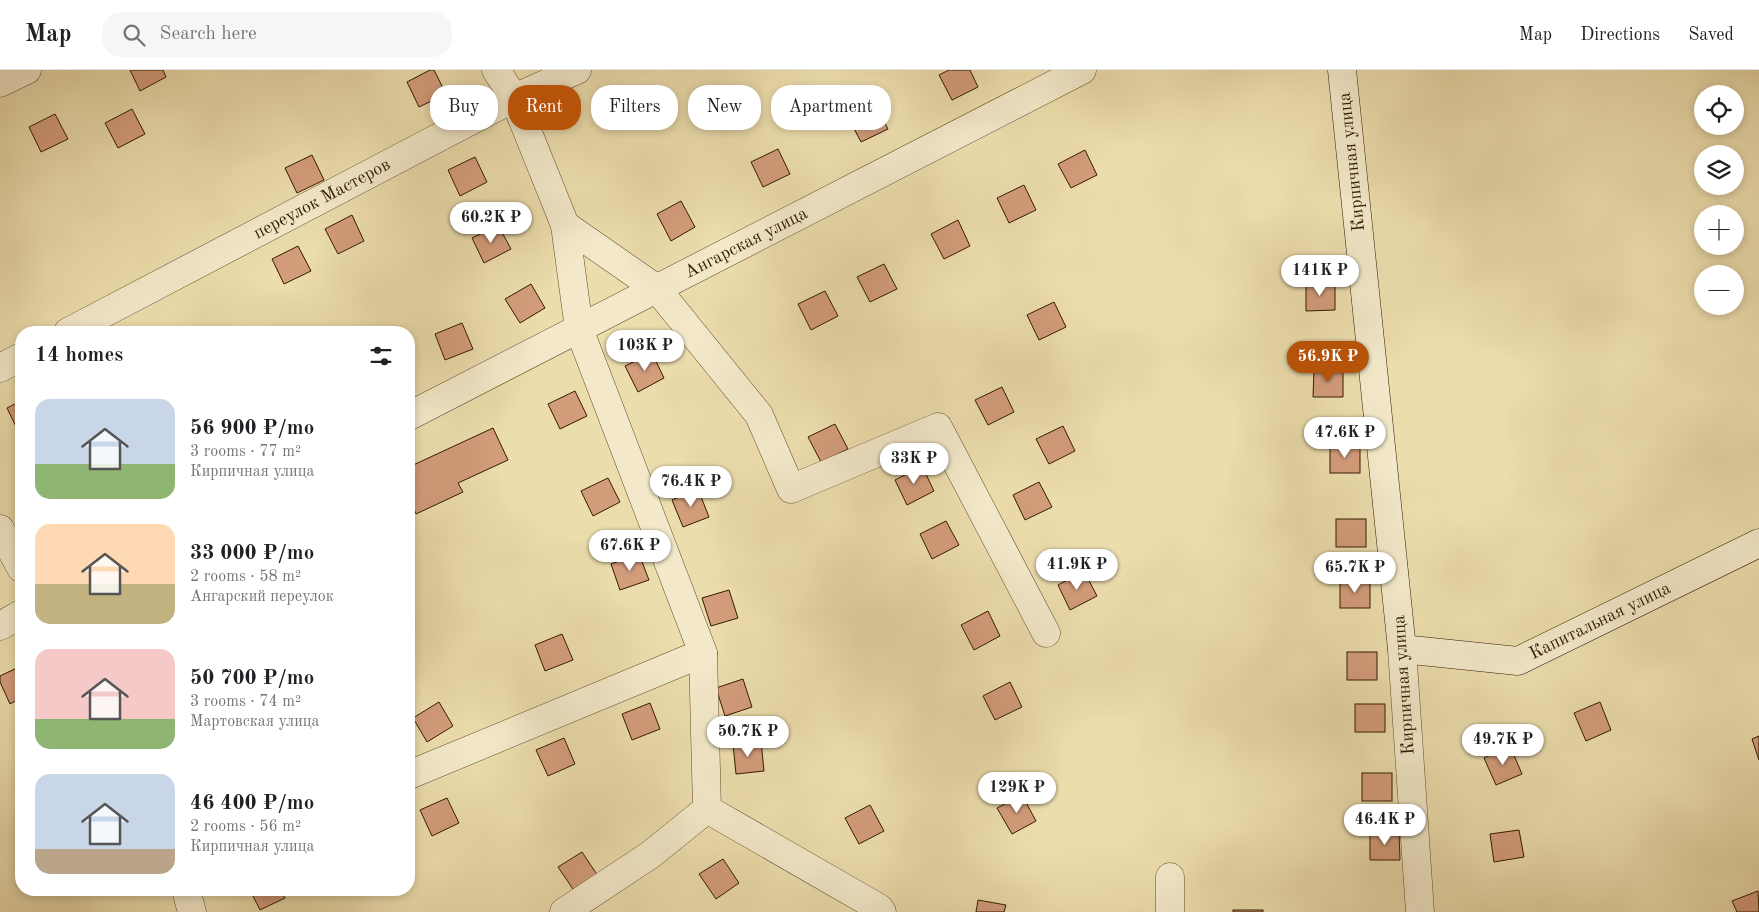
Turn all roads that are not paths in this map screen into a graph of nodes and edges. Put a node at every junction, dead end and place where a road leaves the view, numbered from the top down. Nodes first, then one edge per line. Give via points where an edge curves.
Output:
1 (27, 70) edge
2 (496, 70) edge
3 (577, 70) edge
4 (1082, 70) edge
5 (1342, 70) edge
6 (0, 83) edge
7 (543, 85) edge
8 (508, 89) edge
9 (508, 101) edge
10 (527, 130) edge
11 (565, 225) junction
12 (657, 289) junction
13 (79, 326) edge
14 (579, 329) junction
15 (15, 360) edge
16 (0, 368) edge
17 (415, 413) edge
18 (0, 529) edge
19 (1759, 543) edge
20 (15, 557) edge
21 (15, 617) edge
22 (0, 626) edge
23 (1046, 633) dead end
24 (1402, 649) junction
25 (703, 653) junction
26 (415, 773) edge
27 (707, 809) junction
28 (1170, 877) dead end
29 (188, 896) edge
30 (192, 912) edge
31 (564, 912) edge
32 (882, 912) edge
33 (1170, 912) edge
34 (1420, 912) edge

1 - 6 street
2 - 8 street
3 - 7 street, переулок Мастеров
4 - 12 street, Ангарская улица
5 - 24 street, Кирпичная улица
9 - 13 street, переулок Мастеров
10 - 11 street
11 - 12 street
11 - 14 street
12 - 14 street, Ангарская улица
12 - 23 street via 759,415 791,489 938,427
14 - 17 street, Ангарская улица
14 - 25 street
15 - 16 street
18 - 20 street
19 - 24 street, Капитальная улица via 1518,661
21 - 22 street
24 - 34 street, Кирпичная улица
25 - 26 street
25 - 27 street
27 - 31 street via 650,855
27 - 32 street
28 - 33 street
29 - 30 street

